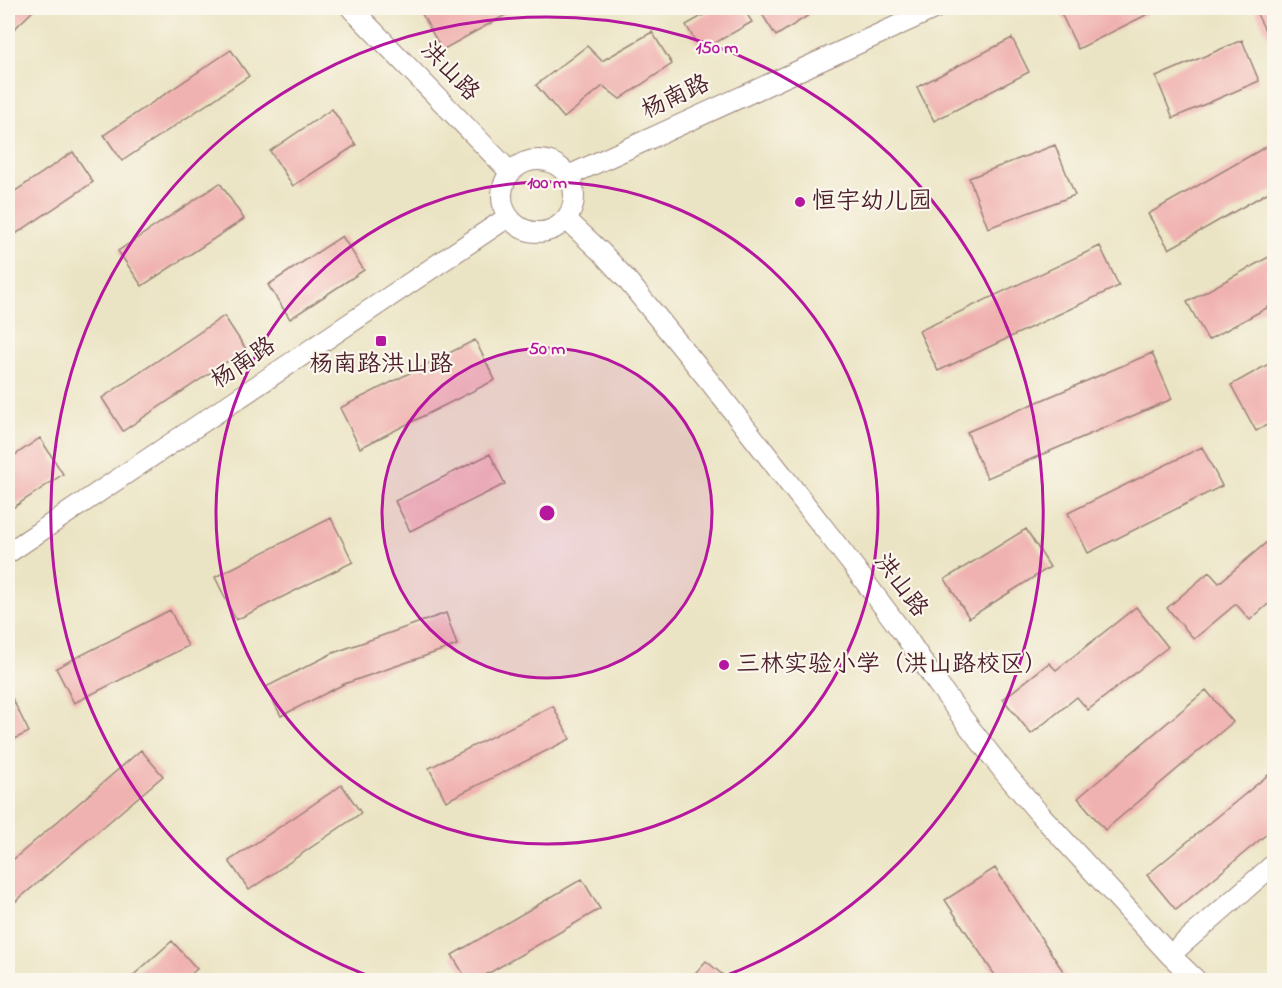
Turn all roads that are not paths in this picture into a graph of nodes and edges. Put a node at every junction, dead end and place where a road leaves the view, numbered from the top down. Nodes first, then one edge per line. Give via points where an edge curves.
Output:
1 (351, 8) edge
2 (936, 8) edge
3 (510, 172) junction
4 (568, 176) junction
5 (508, 217) junction
6 (566, 219) junction
7 (8, 553) edge
8 (1275, 864) edge
9 (1170, 956) junction
10 (1196, 981) edge

1 - 3 street, 洪山路
2 - 4 street, 杨南路
3 - 4 street via 540,160 560,167
3 - 5 street via 503,185 502,204
4 - 6 street via 574,189 573,206
5 - 6 street via 516,226 536,233 557,227
5 - 7 street, 杨南路
6 - 9 street, 洪山路 via 627,280 710,382 851,563 1005,773
8 - 9 street
9 - 10 street, 洪山路

